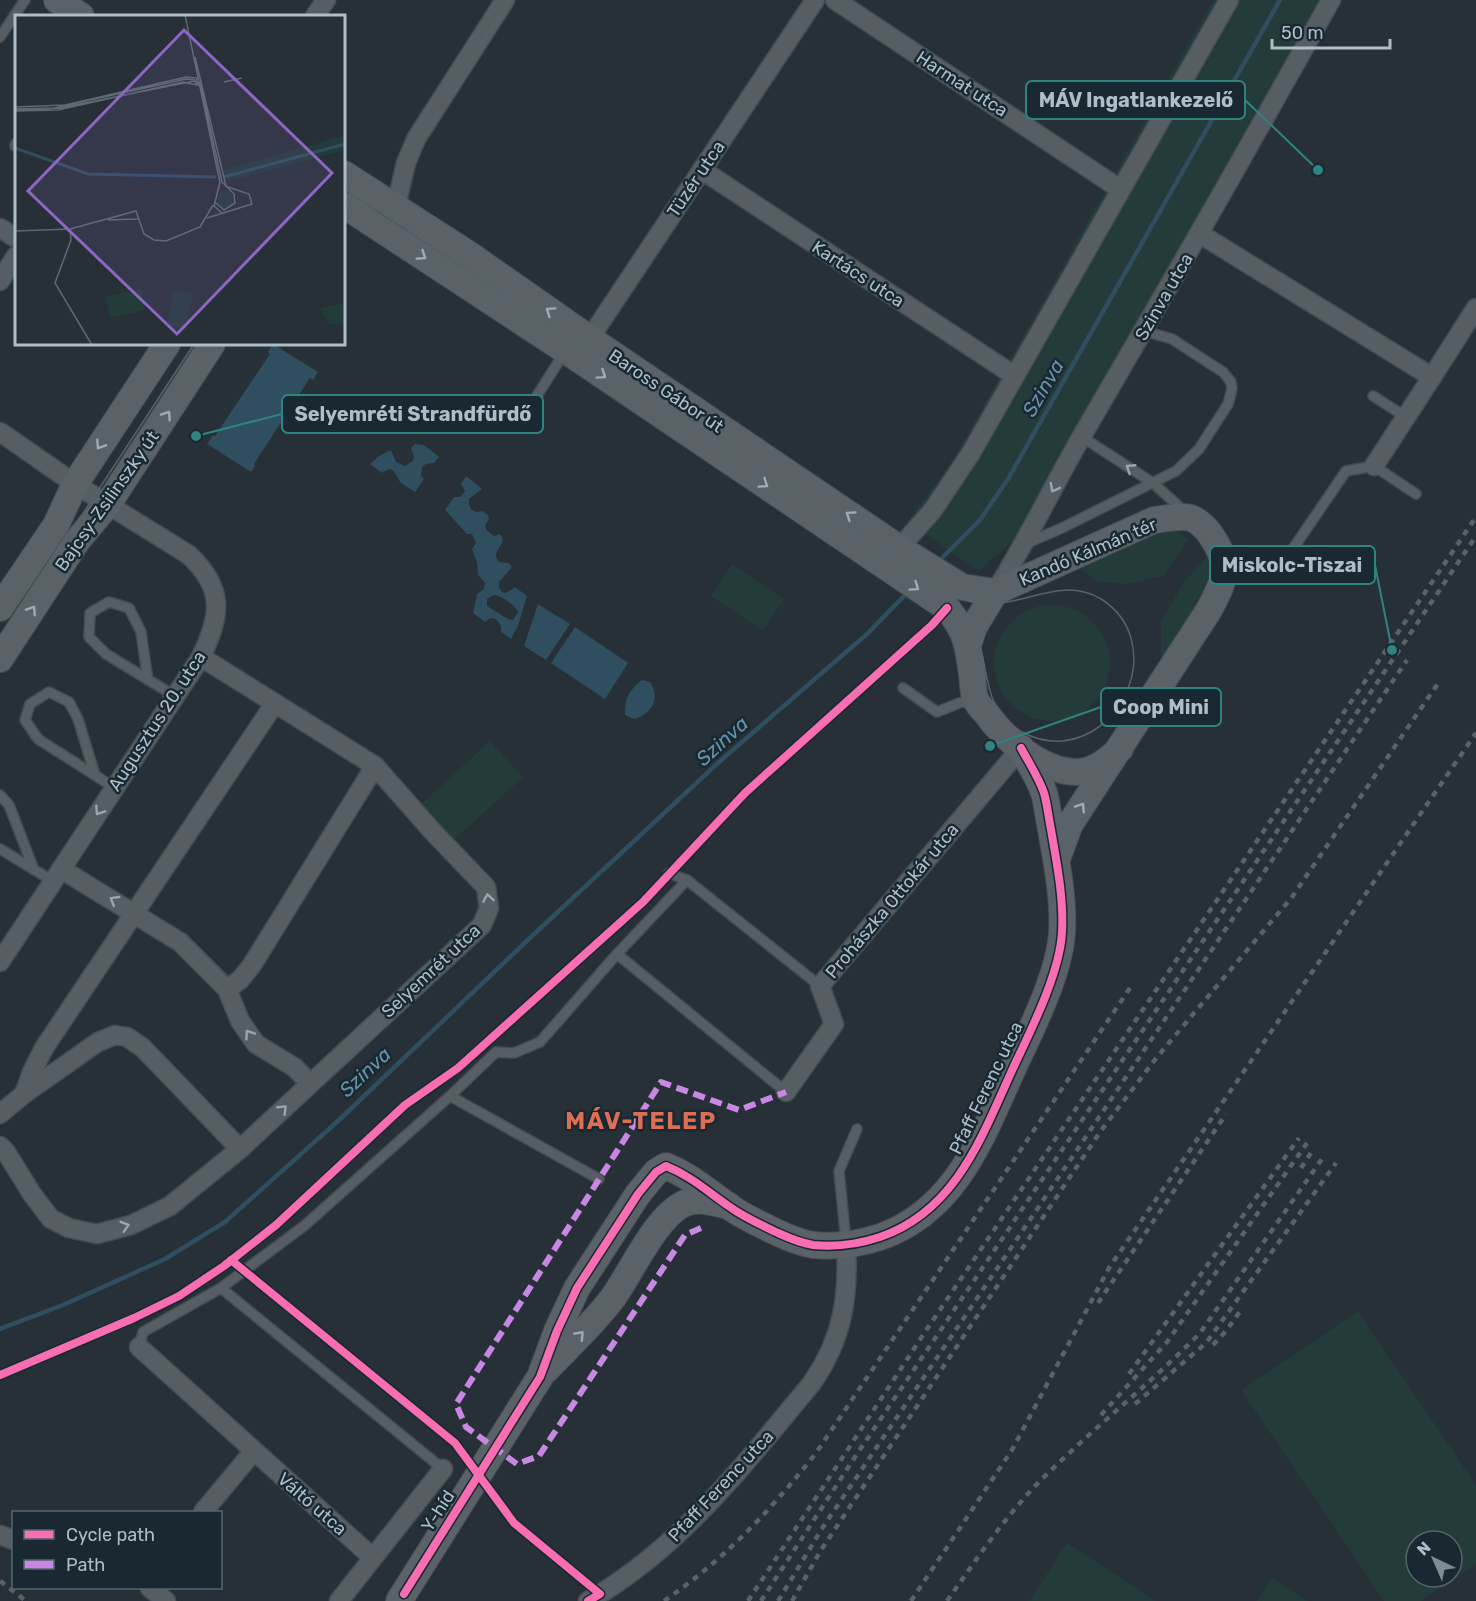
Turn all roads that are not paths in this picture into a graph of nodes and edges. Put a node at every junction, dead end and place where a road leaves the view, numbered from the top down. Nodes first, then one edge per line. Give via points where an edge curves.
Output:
1 (25, 0) edge
2 (57, 0) edge
3 (326, 0) edge
4 (505, 0) edge
5 (815, 0) edge
6 (835, 0) edge
7 (1228, 0) edge
8 (1331, 0) edge
9 (80, 15) edge
10 (316, 15) edge
11 (0, 37) edge
12 (702, 170) junction
13 (345, 175) edge
14 (345, 183) edge
15 (1120, 189) junction
16 (370, 190) junction
17 (345, 205) edge
18 (396, 206) junction
19 (345, 216) edge
20 (373, 224) junction
21 (0, 228) edge
22 (1200, 234) junction
23 (15, 237) edge
24 (15, 258) edge
25 (0, 281) edge
26 (1476, 308) edge
27 (1144, 331) junction
28 (166, 345) edge
29 (211, 345) edge
30 (577, 350) junction
31 (1015, 376) junction
32 (1432, 377) junction
33 (1373, 396) dead end
34 (535, 399) dead end
35 (1406, 417) junction
36 (0, 432) edge
37 (1082, 437) junction
38 (1374, 466) junction
39 (75, 483) junction
40 (1153, 483) junction
41 (1416, 494) dead end
42 (108, 504) junction
43 (1191, 518) junction
44 (1023, 544) junction
45 (891, 556) junction
46 (1288, 556) dead end
47 (995, 592) junction
48 (0, 608) edge
49 (969, 645) junction
50 (201, 657) junction
51 (0, 659) edge
52 (148, 680) junction
53 (903, 688) dead end
54 (175, 696) junction
55 (976, 699) junction
56 (275, 703) junction
57 (1021, 748) junction
58 (1120, 749) junction
59 (375, 766) junction
60 (95, 775) junction
61 (115, 788) junction
62 (0, 795) edge
63 (0, 849) edge
64 (1057, 859) junction
65 (34, 870) junction
66 (669, 873) dead end
67 (57, 875) junction
68 (687, 880) junction
69 (136, 913) junction
70 (617, 954) junction
71 (0, 962) edge
72 (820, 986) junction
73 (227, 989) junction
74 (310, 1083) junction
75 (786, 1092) joint
76 (24, 1094) junction
77 (450, 1096) junction
78 (0, 1114) edge
79 (857, 1129) dead end
80 (0, 1146) edge
81 (240, 1149) junction
82 (599, 1179) dead end
83 (729, 1206) junction
84 (846, 1244) junction
85 (221, 1288) junction
86 (139, 1347) joint
87 (540, 1377) junction
88 (253, 1452) junction
89 (444, 1469) joint
90 (204, 1511) edge
91 (372, 1557) junction
92 (152, 1589) edge
93 (407, 1599) edge
94 (166, 1601) edge
95 (339, 1601) edge
96 (588, 1601) edge

1 - 11 lane
2 - 9 street
3 - 10 street
4 - 18 street via 416,139
5 - 12 street, Tüzér utca
6 - 15 street, Harmat utca
7 - 15 street
8 - 22 street, Szinva utca
12 - 30 street, Tüzér utca
12 - 31 street, Kartács utca
13 - 16 street, Baross Gábor út
14 - 16 street
15 - 31 street
16 - 18 street, Baross Gábor út
17 - 20 street, Baross Gábor út
30 -> 18 street, Baross Gábor út via 470,255
19 - 20 street
20 -> 30 street, Baross Gábor út
21 - 23 street
22 - 27 street, Szinva utca
22 - 32 street
24 - 25 street
26 - 32 street
27 - 37 street, Szinva utca
27 - 40 lane via 1180,343 1223,372 1232,388 1228,404 1198,449 1176,471
28 -> 39 street, Bajcsy-Zsilinszky út
42 -> 29 street, Bajcsy-Zsilinszky út
30 - 34 lane
30 - 45 street, Baross Gábor út
31 - 45 street via 956,478
32 - 35 street
33 - 35 lane
35 - 38 street
36 - 39 street, Augusztus 20. utca
40 -> 37 lane
37 -> 44 street, Szinva utca
38 - 41 lane
38 - 46 lane via 1346,471
39 - 42 street, Augusztus 20. utca
39 - 48 street, Bajcsy-Zsilinszky út via 56,525
40 - 43 lane
40 - 44 lane
42 - 50 street, Augusztus 20. utca via 189,555 204,569 214,592 217,614
51 -> 42 street, Bajcsy-Zsilinszky út via 76,541
43 - 47 street, Kandó Kálmán tér via 1154,520
43 - 58 street via 1217,544 1225,567 1223,582
44 - 47 street, Szinva utca
45 - 47 street, Baross Gábor út via 962,588
45 -> 49 street, Baross Gábor út via 947,608 961,625
47 - 49 street via 974,627
49 - 55 street
50 - 54 street, Augusztus 20. utca
50 - 56 street, Selyemrét utca
52 - 52 lane via 106,654 89,637 90,614 109,602 129,608 141,632
52 - 54 lane
53 - 55 lane via 937,712
54 - 61 street, Augusztus 20. utca
55 - 57 street via 996,727
56 - 59 street, Selyemrét utca
56 - 69 street
57 - 58 street via 1062,770 1077,772 1104,763
57 - 64 street via 1044,793
57 - 72 street, Prohászka Ottokár utca
64 -> 58 street via 1070,824
59 - 73 street via 252,965
74 -> 59 street, Selyemrét utca via 482,926 489,908 486,887
60 - 60 lane via 38,739 25,720 30,704 49,693 69,702
60 - 61 lane
61 -> 67 street, Augusztus 20. utca
62 - 65 lane via 9,805
63 - 65 lane
64 - 84 street, Pfaff Ferenc utca via 1062,922 1056,963 1032,1028 977,1147 940,1200 917,1219 892,1233
65 - 67 lane
66 - 68 lane
69 -> 67 street
67 - 71 street, Augusztus 20. utca
68 - 70 lane
68 - 72 lane
69 - 73 street via 180,942
69 - 76 street via 45,1048
70 - 75 lane
70 - 77 lane via 540,1042 514,1053 496,1052
72 - 75 street, Prohászka Ottokár utca via 834,1024
74 -> 73 street via 294,1067 256,1044 240,1021
81 -> 74 street, Selyemrét utca
76 - 78 street
76 - 81 street via 98,1042 115,1035 127,1037 143,1048
77 - 82 lane
77 - 85 lane via 304,1226
79 - 84 lane via 839,1172
80 -> 81 street, Selyemrét utca via 51,1219 97,1234 131,1225 170,1206
83 - 84 street, Pfaff Ferenc utca via 793,1239 813,1245
87 -> 83 street via 612,1299 661,1222 673,1211 685,1203 700,1201
83 - 87 street, Pfaff Ferenc utca via 689,1177 666,1166 656,1172 577,1288
84 - 96 street, Pfaff Ferenc utca via 840,1328 812,1383 695,1518 637,1569
85 - 86 lane via 143,1332
85 - 89 lane
86 - 88 street, Váltó utca
87 - 93 street, Y-híd
88 - 90 street
88 - 91 street, Váltó utca
89 - 91 street
91 - 95 street
92 - 94 street

